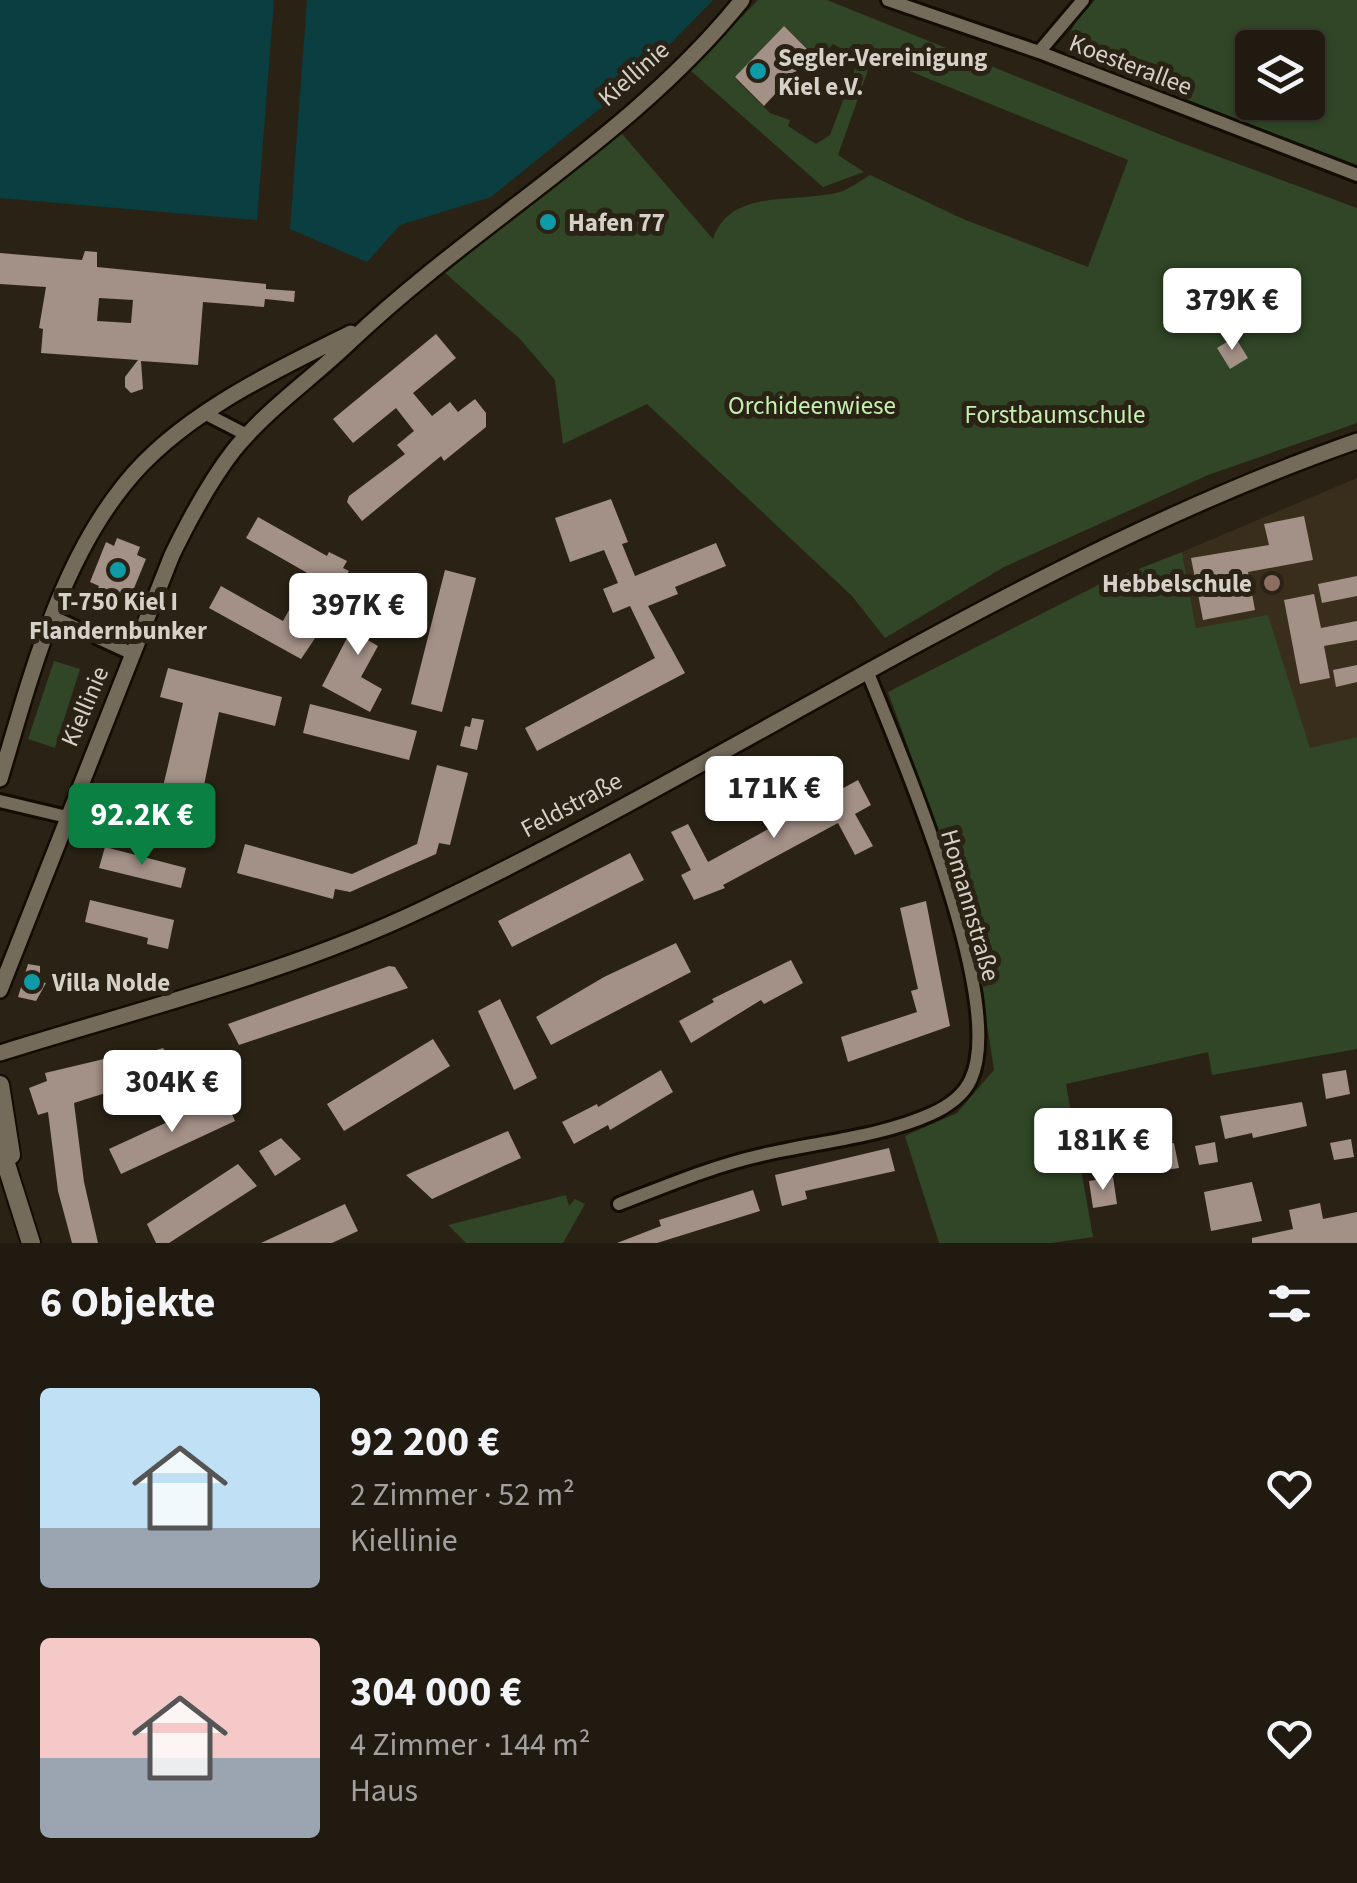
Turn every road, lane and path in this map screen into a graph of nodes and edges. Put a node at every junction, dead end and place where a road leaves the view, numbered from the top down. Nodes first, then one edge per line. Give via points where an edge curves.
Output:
1 (742, 0) edge
2 (888, 0) edge
3 (1083, 0) edge
4 (1039, 52) junction
5 (1357, 175) edge
6 (364, 327) junction
7 (206, 414) junction
8 (248, 434) junction
9 (1357, 441) edge
10 (54, 617) junction
11 (133, 654) junction
12 (868, 673) junction
13 (0, 779) edge
14 (0, 802) edge
15 (67, 817) junction
16 (0, 990) edge
17 (0, 1053) edge
18 (0, 1085) edge
19 (0, 1145) edge
20 (15, 1185) junction
21 (619, 1204) dead end
22 (31, 1243) edge

1 - 6 street, Kiellinie via 644,98
2 - 4 street, Koesterallee
3 - 4 street
4 - 5 street, Koesterallee
6 - 7 street, Kiellinie
6 - 8 street, Kiellinie
7 - 8 street
7 - 10 street, Kiellinie via 125,482 90,532
8 - 11 street, Kiellinie via 197,505
9 - 12 street, Feldstraße via 1152,522
10 - 11 street
10 - 13 street, Kiellinie
11 - 15 street, Kiellinie
12 - 17 street, Feldstraße via 415,913 278,965
12 - 21 street, Homannstraße via 972,981 979,1039 972,1077 951,1102 900,1125 744,1159
14 - 15 street
15 - 16 street, Kiellinie
18 - 20 main road
19 - 20 main road
20 - 22 main road

